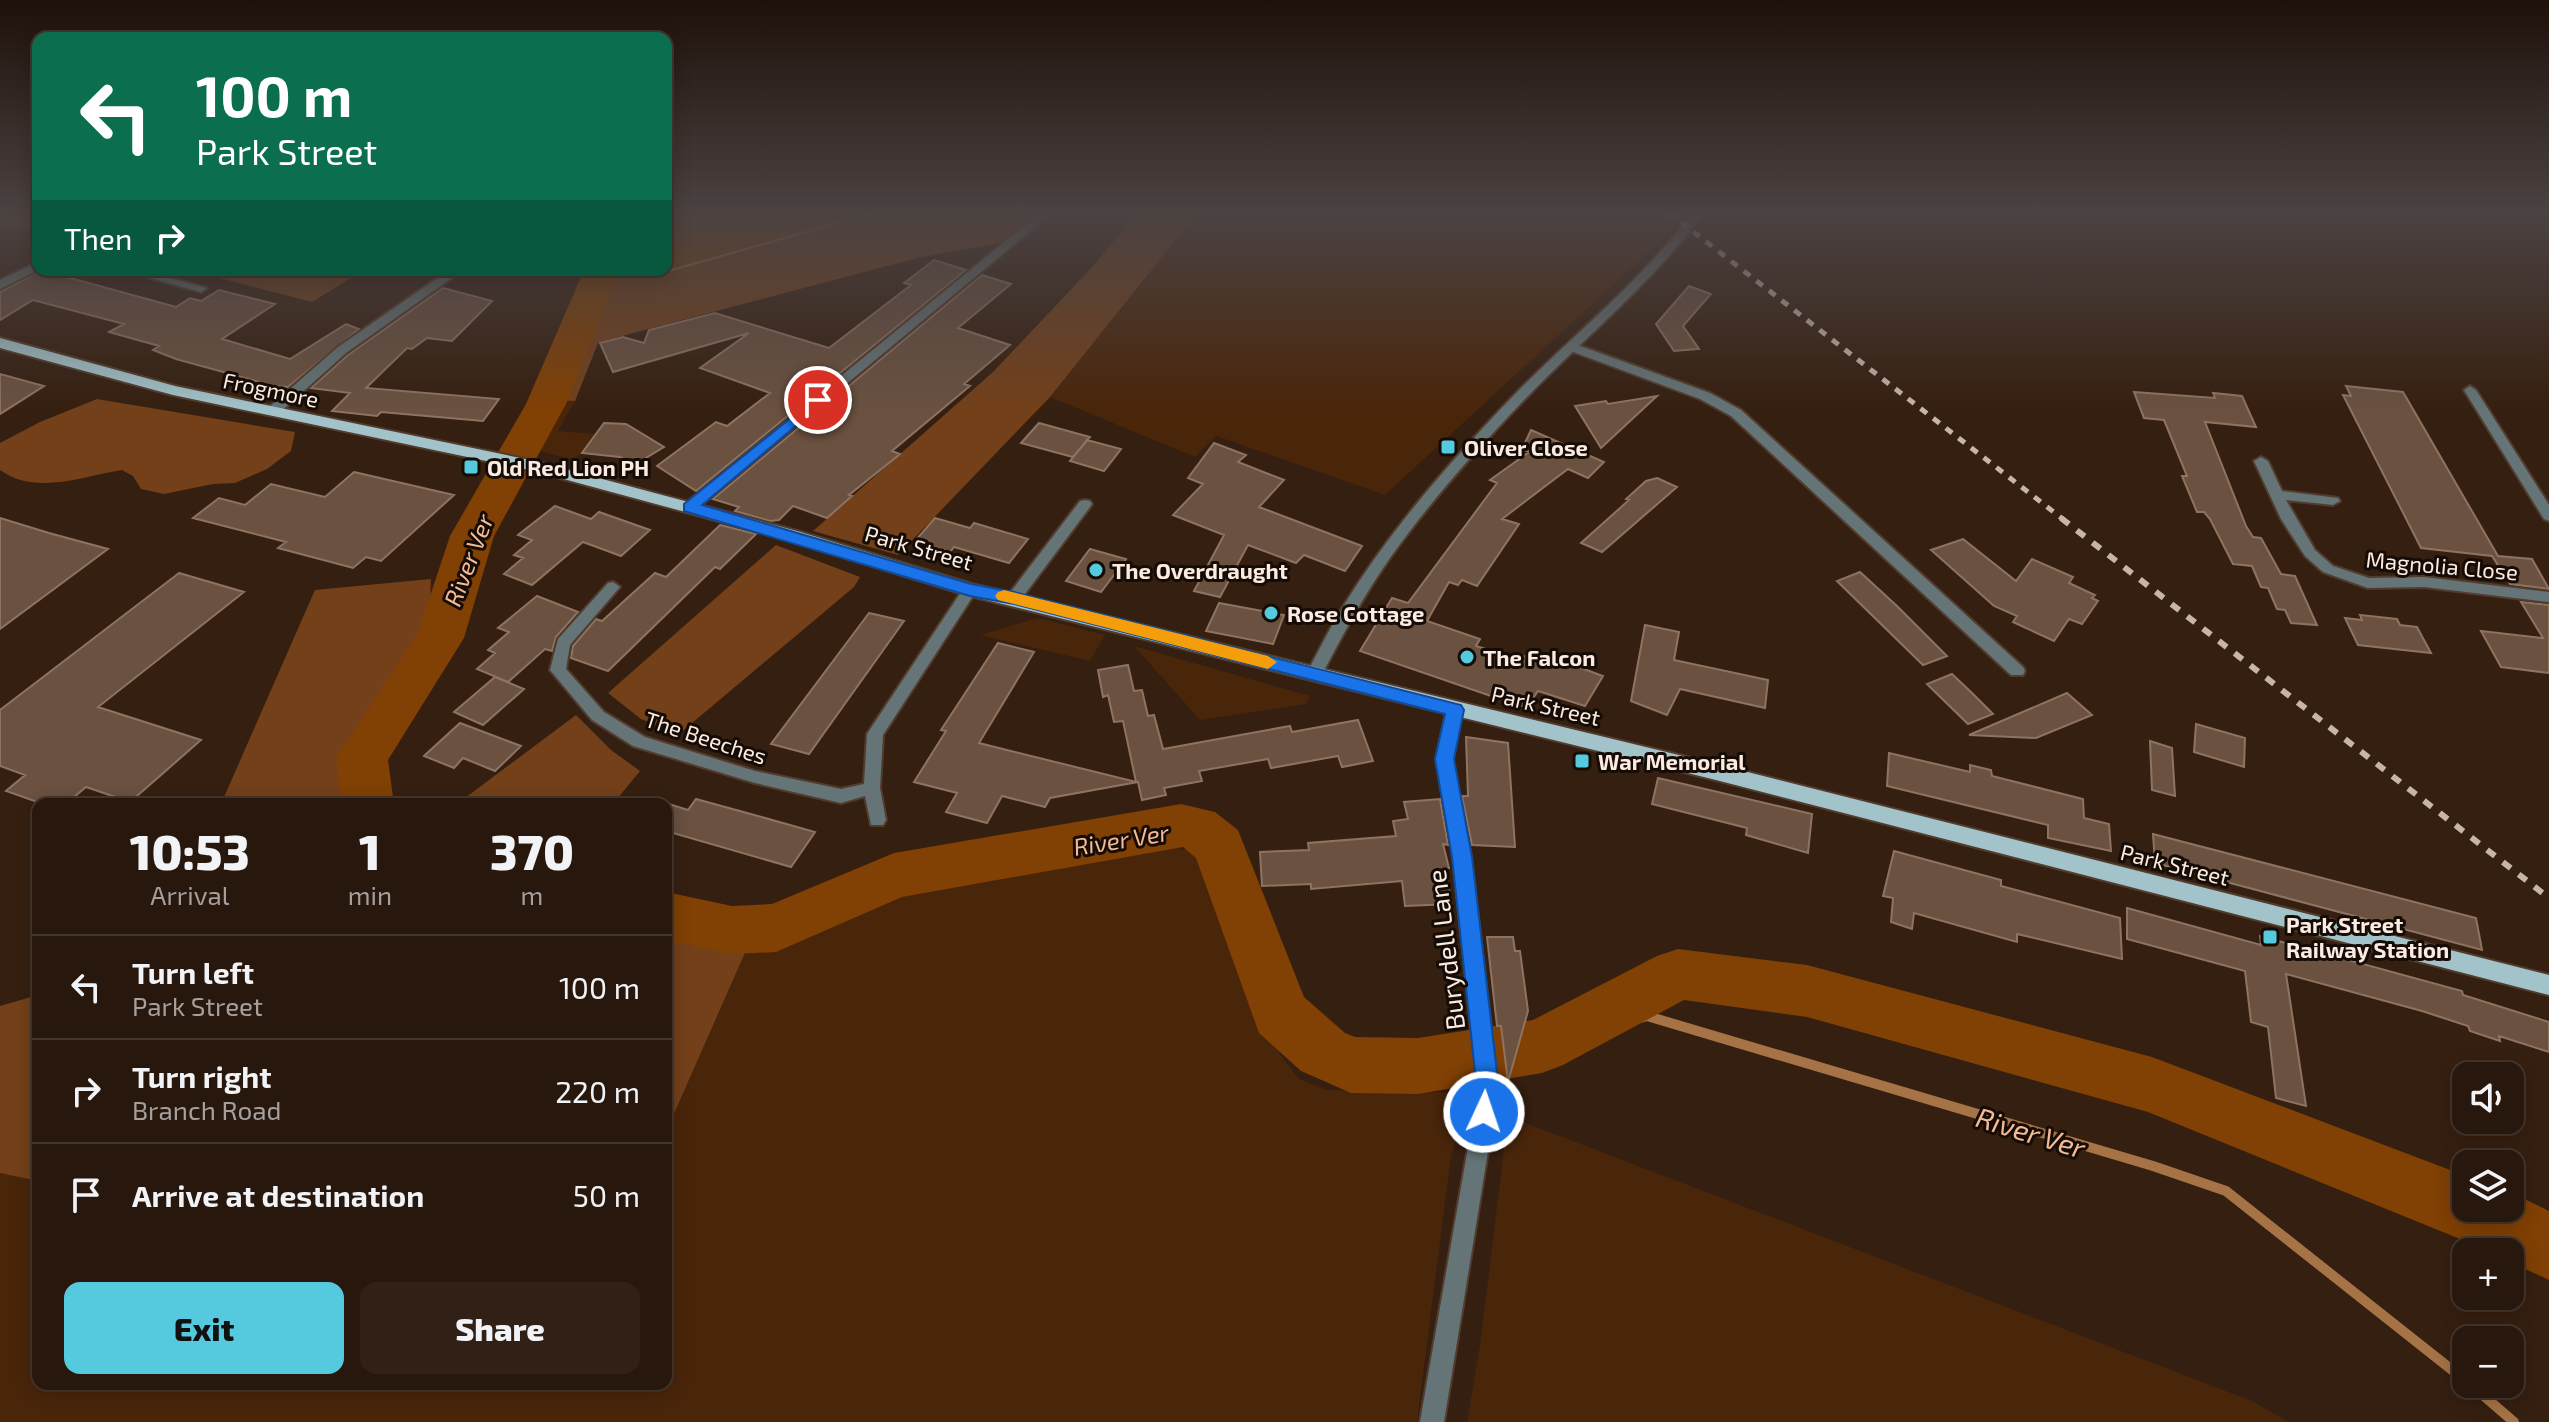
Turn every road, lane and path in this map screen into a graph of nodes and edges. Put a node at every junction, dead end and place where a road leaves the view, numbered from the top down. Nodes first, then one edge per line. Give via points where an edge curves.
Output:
1 (161, 278) edge
2 (445, 278) edge
3 (967, 278) edge
4 (1641, 278) edge
5 (201, 288) dead end
6 (0, 343) edge
7 (1572, 347) junction
8 (2470, 390) dead end
9 (272, 412) junction
10 (2261, 461) dead end
11 (535, 466) joint
12 (2277, 495) junction
13 (2333, 501) dead end
14 (1085, 504) dead end
15 (690, 507) junction
16 (2549, 516) edge
17 (613, 587) dead end
18 (970, 590) junction
19 (2549, 597) edge
20 (1014, 598) junction
21 (2017, 671) dead end
22 (1314, 674) junction
23 (1455, 710) junction
24 (872, 788) junction
25 (877, 820) dead end
26 (2549, 985) edge
27 (1432, 1422) edge

1 - 5 street
2 - 9 street via 342,350
3 - 15 street
4 - 7 street
6 - 9 main road, Frogmore
7 - 21 street via 1705,396 1736,413
7 - 22 street via 1408,525 1352,605
8 - 16 street
9 - 11 main road, Frogmore
10 - 12 street, Magnolia Close
11 - 15 main road, Park Street
12 - 13 street
12 - 19 street, Magnolia Close via 2310,553 2346,577
14 - 20 street
15 - 18 main road, Park Street
17 - 24 street, The Beeches via 563,643 558,670 598,716 639,742 755,777 841,796
18 - 20 main road, Park Street
18 - 24 street via 875,734
20 - 22 main road, Park Street
22 - 23 main road, Park Street
23 - 26 main road, Park Street
23 - 27 street, Burydell Lane via 1444,759 1462,857 1488,1090
24 - 25 street

